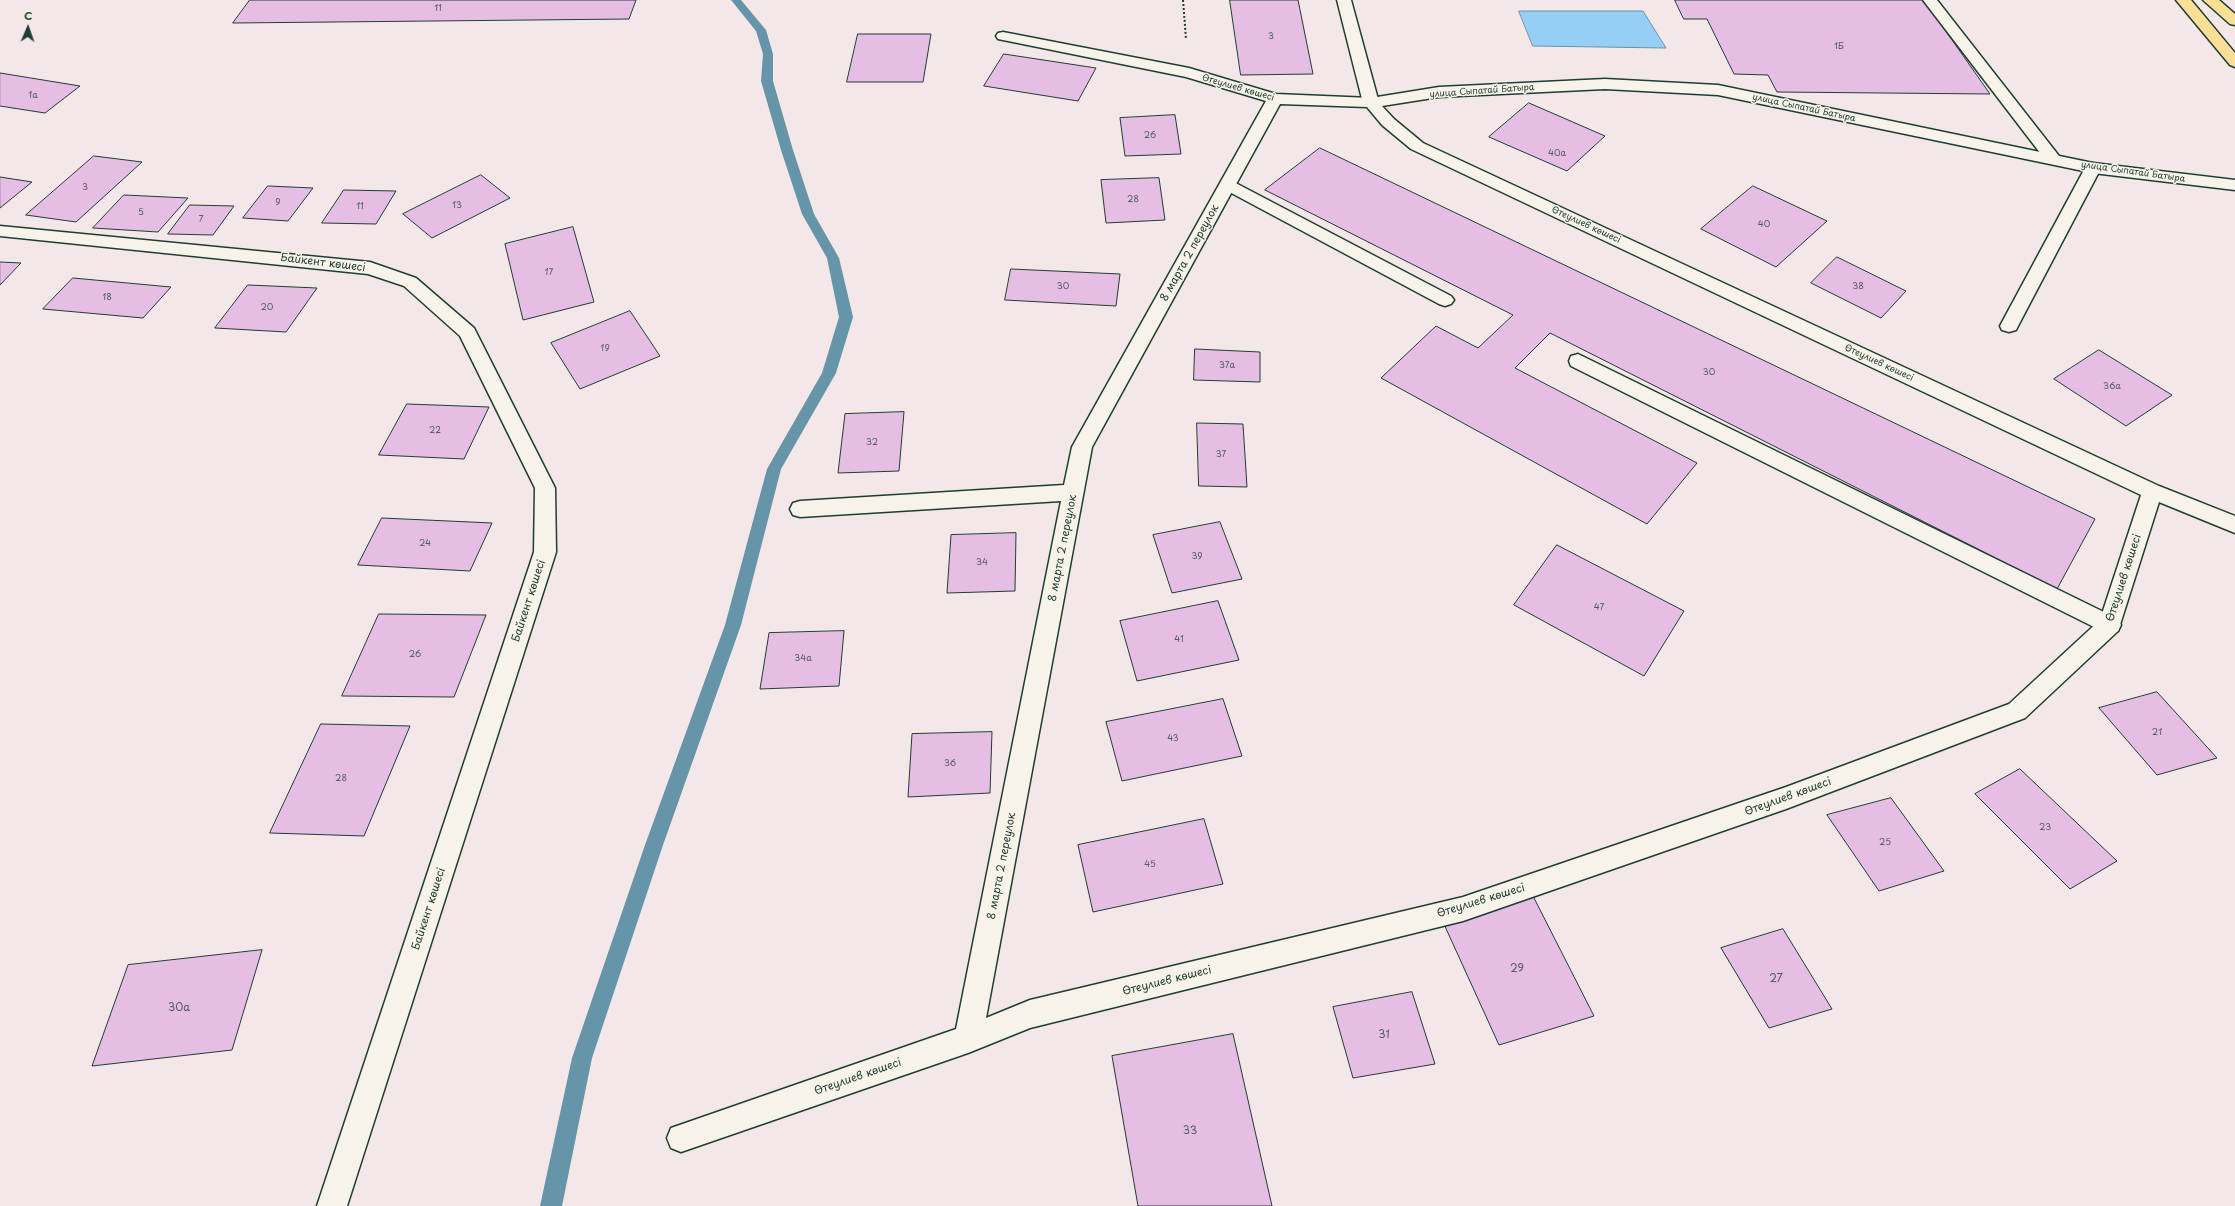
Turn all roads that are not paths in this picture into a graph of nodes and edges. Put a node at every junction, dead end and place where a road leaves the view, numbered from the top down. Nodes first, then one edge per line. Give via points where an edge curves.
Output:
1 (1344, 0) edge
2 (1930, 0) edge
3 (2183, 0) edge
4 (2210, 0) edge
5 (2233, 17) edge
6 (1003, 36) dead end
7 (2235, 62) edge
8 (1275, 99) junction
9 (1371, 104) junction
10 (2052, 159) junction
11 (2093, 168) junction
12 (1228, 184) junction
13 (2234, 185) edge
14 (0, 231) edge
15 (1445, 300) dead end
16 (2009, 326) dead end
17 (1578, 362) dead end
18 (2152, 491) junction
19 (1074, 492) junction
20 (800, 509) dead end
21 (2235, 524) edge
22 (2110, 625) junction
23 (968, 1038) junction
24 (681, 1138) dead end
25 (332, 1206) edge

1 - 9 street
2 - 10 street
3 - 7 main road
4 - 5 main road
6 - 8 street, Өтеулиев көшесі via 1189,73
8 - 9 street, Өтеулиев көшесі
8 - 12 street, 8 марта 2 переулок
9 - 10 street, улица Сыпатай Батыра via 1439,92 1605,84 1718,90
9 - 18 street, Өтеулиев көшесі via 1417,146
10 - 11 street, улица Сыпатай Батыра
11 - 13 street, улица Сыпатай Батыра
11 - 16 street
12 - 15 street
12 - 19 street, 8 марта 2 переулок via 1082,447
14 - 25 street, Байкент көшесі via 370,268 410,282 467,332 545,488 545,552
17 - 22 street
18 - 21 street, Өтеулиев көшесі
18 - 22 street, Өтеулиев көшесі
19 - 20 street
19 - 23 street, 8 марта 2 переулок
22 - 23 street, Өтеулиев көшесі via 2017,711 1786,798 1463,909 1030,1014
23 - 24 street, Өтеулиев көшесі

